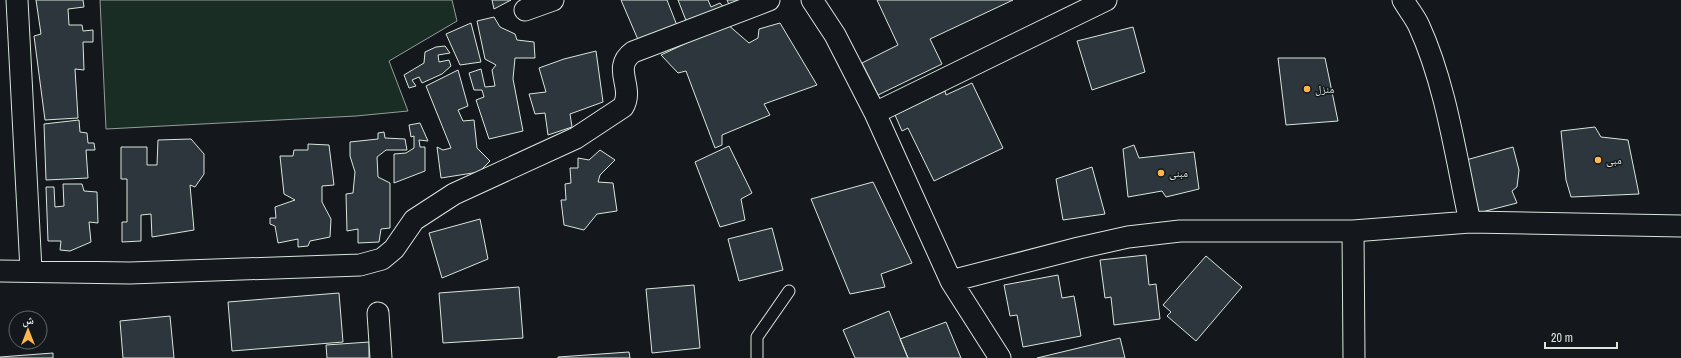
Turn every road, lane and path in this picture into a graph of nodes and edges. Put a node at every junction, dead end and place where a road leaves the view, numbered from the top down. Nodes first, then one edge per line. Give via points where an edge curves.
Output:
1 (17, 0) edge
2 (553, 0) edge
3 (769, 0) edge
4 (812, 0) edge
5 (1106, 0) edge
6 (1403, 0) edge
7 (525, 10) dead end
8 (874, 113) junction
9 (1470, 222) junction
10 (1681, 229) edge
11 (1353, 231) junction
12 (31, 270) junction
13 (0, 271) edge
14 (951, 281) junction
15 (789, 291) dead end
16 (378, 313) dead end
17 (381, 358) edge
18 (757, 358) edge
19 (1000, 358) edge
20 (1354, 358) edge

1 - 12 street
2 - 7 street
3 - 12 street via 633,52 624,62 627,95 623,107 576,138 454,194 414,220 394,248 382,259 360,265 201,272
4 - 8 street via 835,35
5 - 8 street
6 - 9 street via 1419,25 1432,58
8 - 14 street
9 - 10 street
9 - 11 street
11 - 14 street via 1180,232 1128,237
11 - 20 street
12 - 13 street
14 - 19 street
15 - 18 lane via 757,337
16 - 17 street

